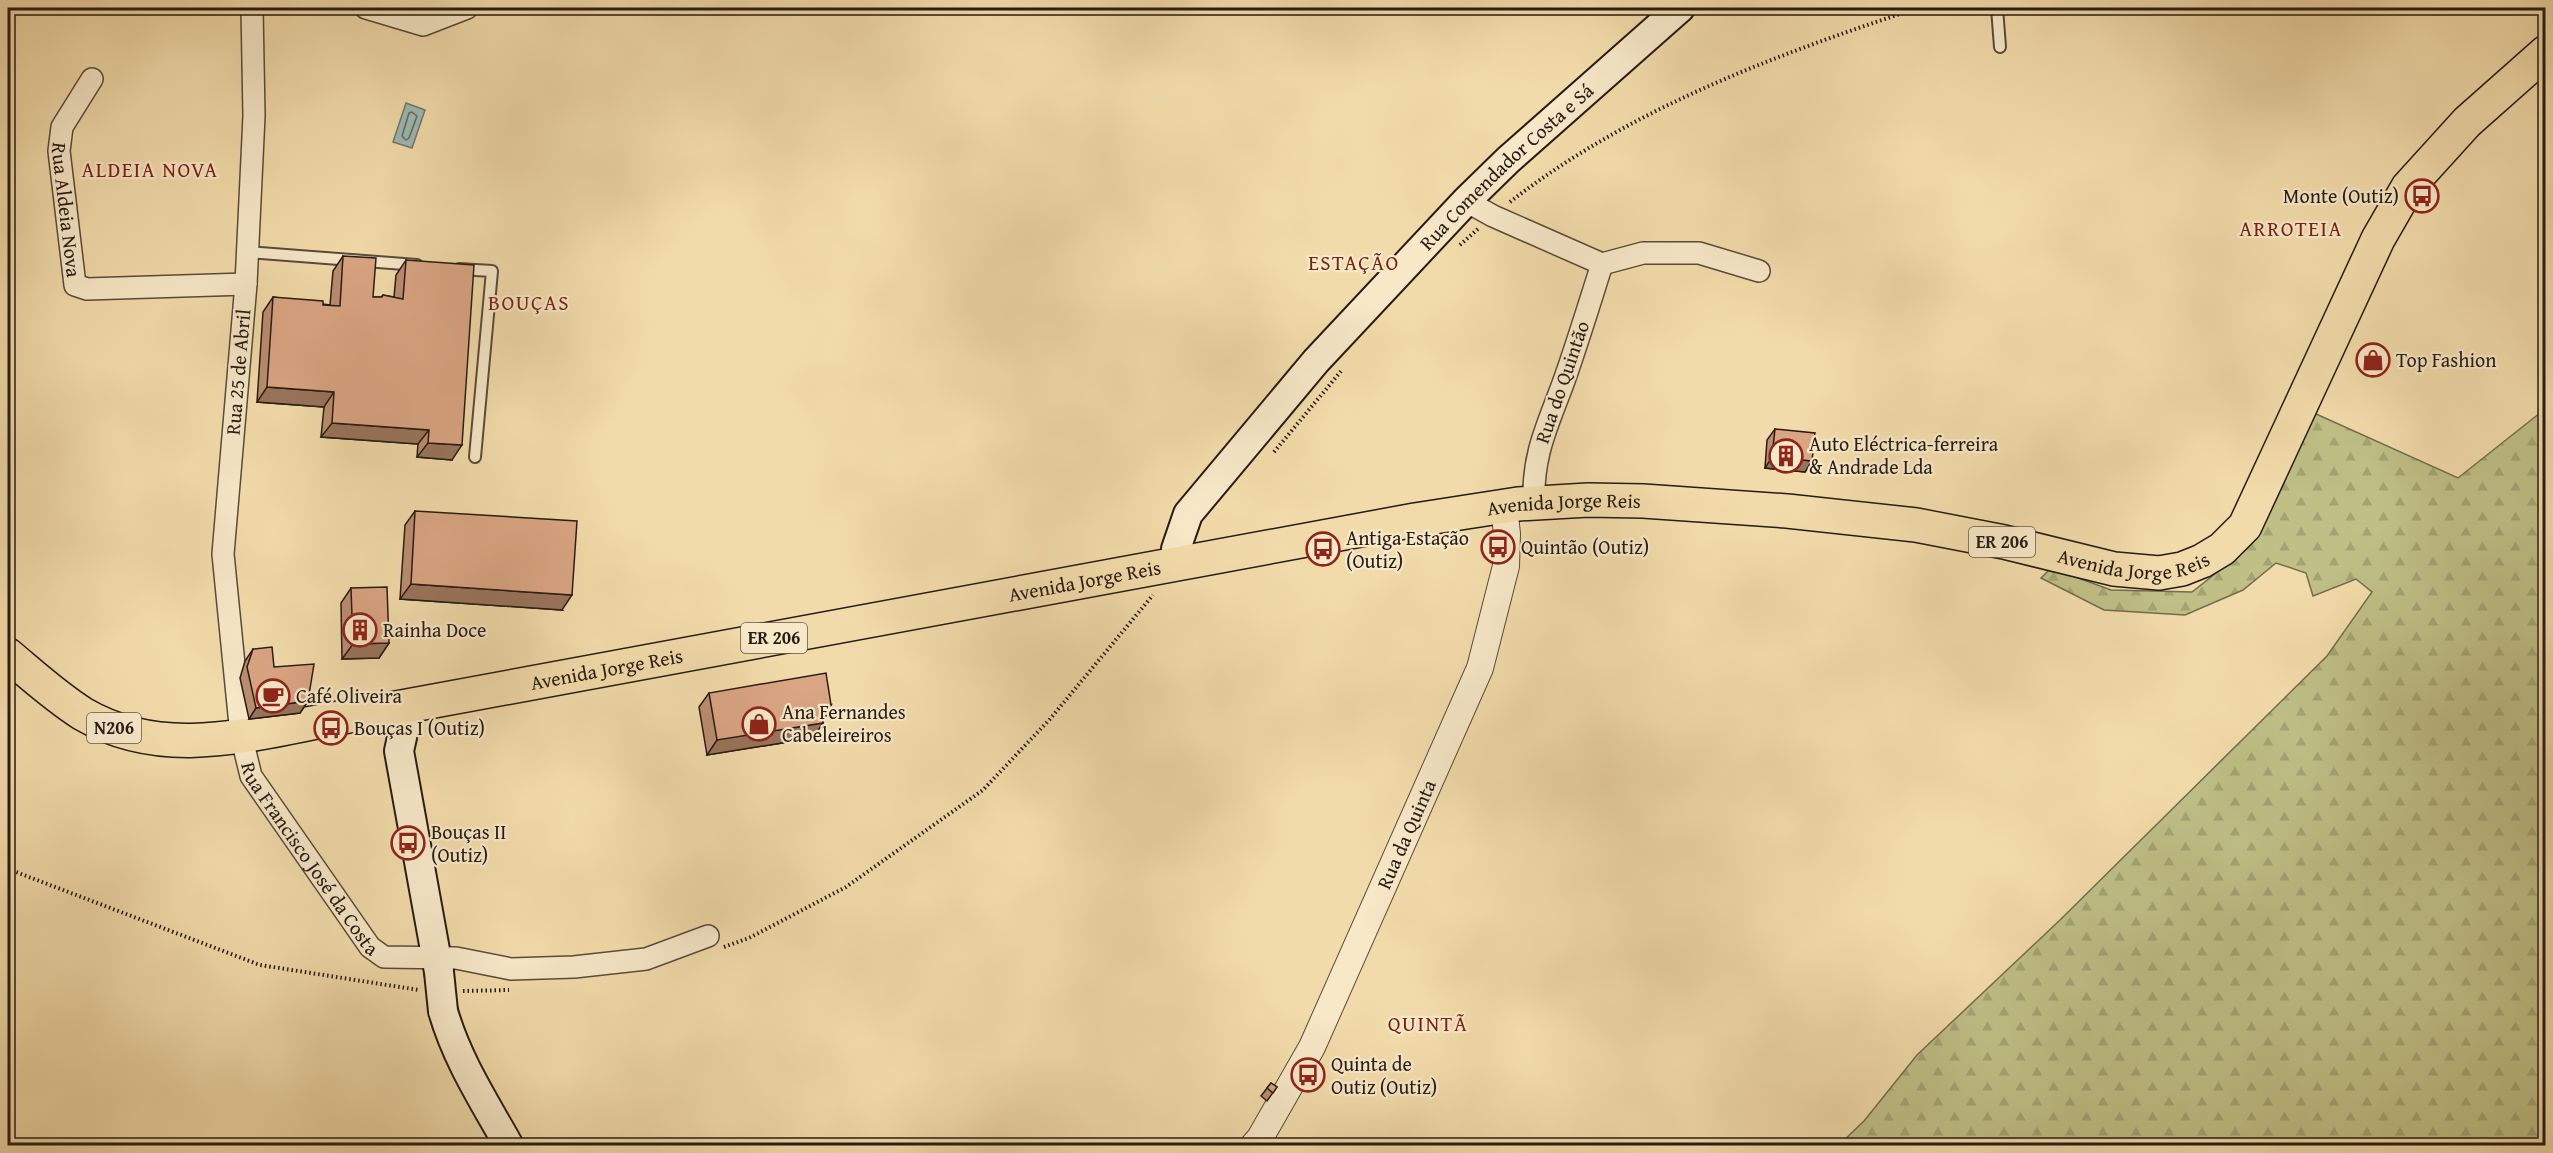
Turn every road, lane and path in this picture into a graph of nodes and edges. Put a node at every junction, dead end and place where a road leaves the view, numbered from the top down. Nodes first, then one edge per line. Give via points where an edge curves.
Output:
1 (252, 8) edge
2 (366, 8) edge
3 (467, 8) edge
4 (1680, 8) edge
5 (1997, 8) edge
6 (2000, 47) dead end
7 (2546, 52) edge
8 (92, 79) dead end
9 (1466, 201) junction
10 (247, 252) junction
11 (1602, 264) junction
12 (434, 267) edge
13 (445, 268) edge
14 (1759, 271) dead end
15 (246, 284) junction
16 (475, 457) dead end
17 (1519, 504) junction
18 (1179, 564) junction
19 (8, 655) edge
20 (409, 705) junction
21 (369, 713) junction
22 (241, 735) junction
23 (399, 751) junction
24 (708, 936) dead end
25 (438, 964) junction
26 (509, 1146) edge
27 (1253, 1146) edge

1 - 10 street, Rua 25 de Abril via 254,116
2 - 3 street via 423,25
4 - 9 main road, Rua Comendador Costa e Sá
5 - 6 lane
7 - 17 main road, Avenida Jorge Reis / ER 206 via 2467,122 2408,187 2378,238 2246,526 2222,549 2192,566 2159,573 2125,571 1959,532 1858,517 1643,501
8 - 15 street, Rua Aldeia Nova via 62,127 59,151 75,285 87,289
9 - 11 street
9 - 18 main road, Rua Comendador Costa e Sá via 1316,361 1188,514 1176,549
10 - 12 lane
10 - 15 street, Rua 25 de Abril
11 - 14 street via 1643,254 1699,253
11 - 17 street, Rua do Quintão via 1541,439 1533,477
13 - 16 lane via 492,271
15 - 22 street, Rua 25 de Abril via 223,554
17 - 18 main road, Avenida Jorge Reis / ER 206
17 - 27 street, Rua da Quinta via 1507,534 1506,566 1480,668 1312,1047
18 - 20 main road, Avenida Jorge Reis / ER 206
19 - 22 main road, N206 via 72,706 124,732 164,741
20 - 21 main road, Avenida Jorge Reis / ER 206
20 - 23 main road
21 - 22 main road, Avenida Jorge Reis / ER 206
21 - 23 main road
22 - 25 street, Rua Francisco José da Costa via 251,776 370,947 384,957
23 - 25 main road
24 - 25 street, Rua Francisco José da Costa via 646,959 574,967 511,969 456,958
25 - 26 main road, bridge via 450,1036 462,1065

